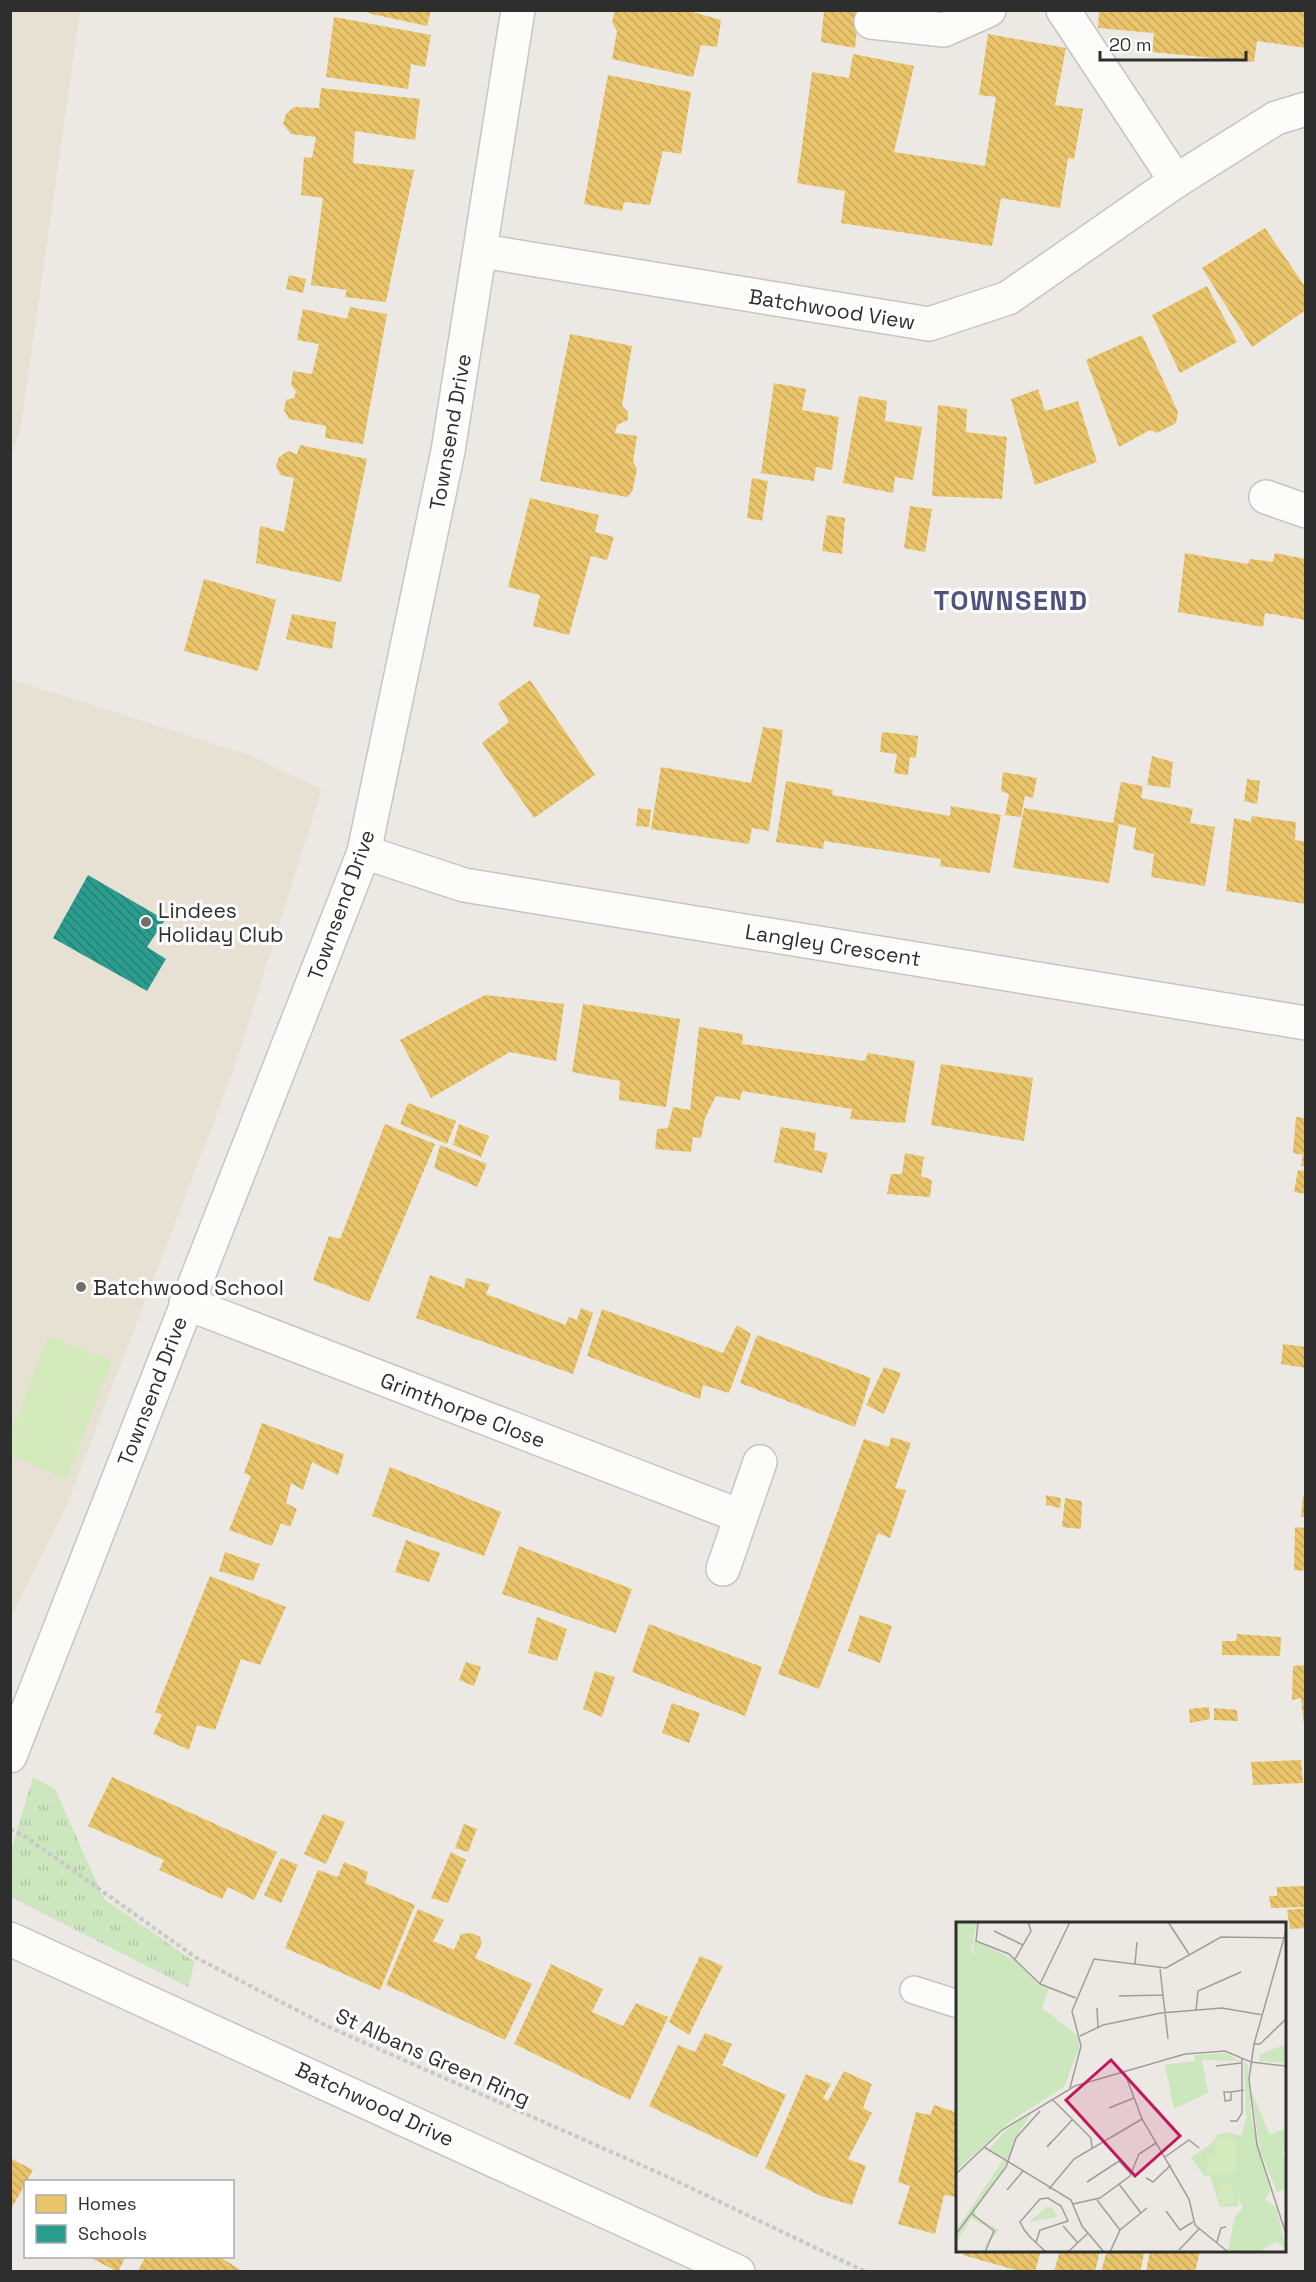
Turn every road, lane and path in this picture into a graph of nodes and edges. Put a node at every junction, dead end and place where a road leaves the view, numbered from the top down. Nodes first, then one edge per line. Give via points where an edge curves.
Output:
1 (518, 10) edge
2 (989, 10) edge
3 (1063, 10) edge
4 (872, 22) dead end
5 (1305, 109) edge
6 (1176, 181) junction
7 (482, 251) junction
8 (1266, 497) dead end
9 (1305, 511) edge
10 (364, 852) junction
11 (1305, 1023) edge
12 (186, 1303) junction
13 (760, 1462) dead end
14 (740, 1516) junction
15 (723, 1569) dead end
16 (10, 1756) edge
17 (10, 1829) edge
18 (10, 1939) edge
19 (914, 1990) dead end
20 (956, 2004) edge
21 (738, 2271) edge
22 (866, 2271) edge

1 - 7 street, Townsend Drive
2 - 4 street via 944,30
3 - 6 street
5 - 6 street, Batchwood View via 1276,118
6 - 7 street, Batchwood View via 1008,298 929,324
7 - 10 street, Townsend Drive via 448,451
8 - 9 street
10 - 11 street, Langley Crescent via 464,885
10 - 12 street, Townsend Drive
12 - 14 street, Grimthorpe Close
12 - 16 street, Townsend Drive
13 - 14 street
14 - 15 street
17 - 22 path, St Albans Green Ring via 195,1957 329,2026 666,2176
18 - 21 street, Batchwood Drive
19 - 20 lane

